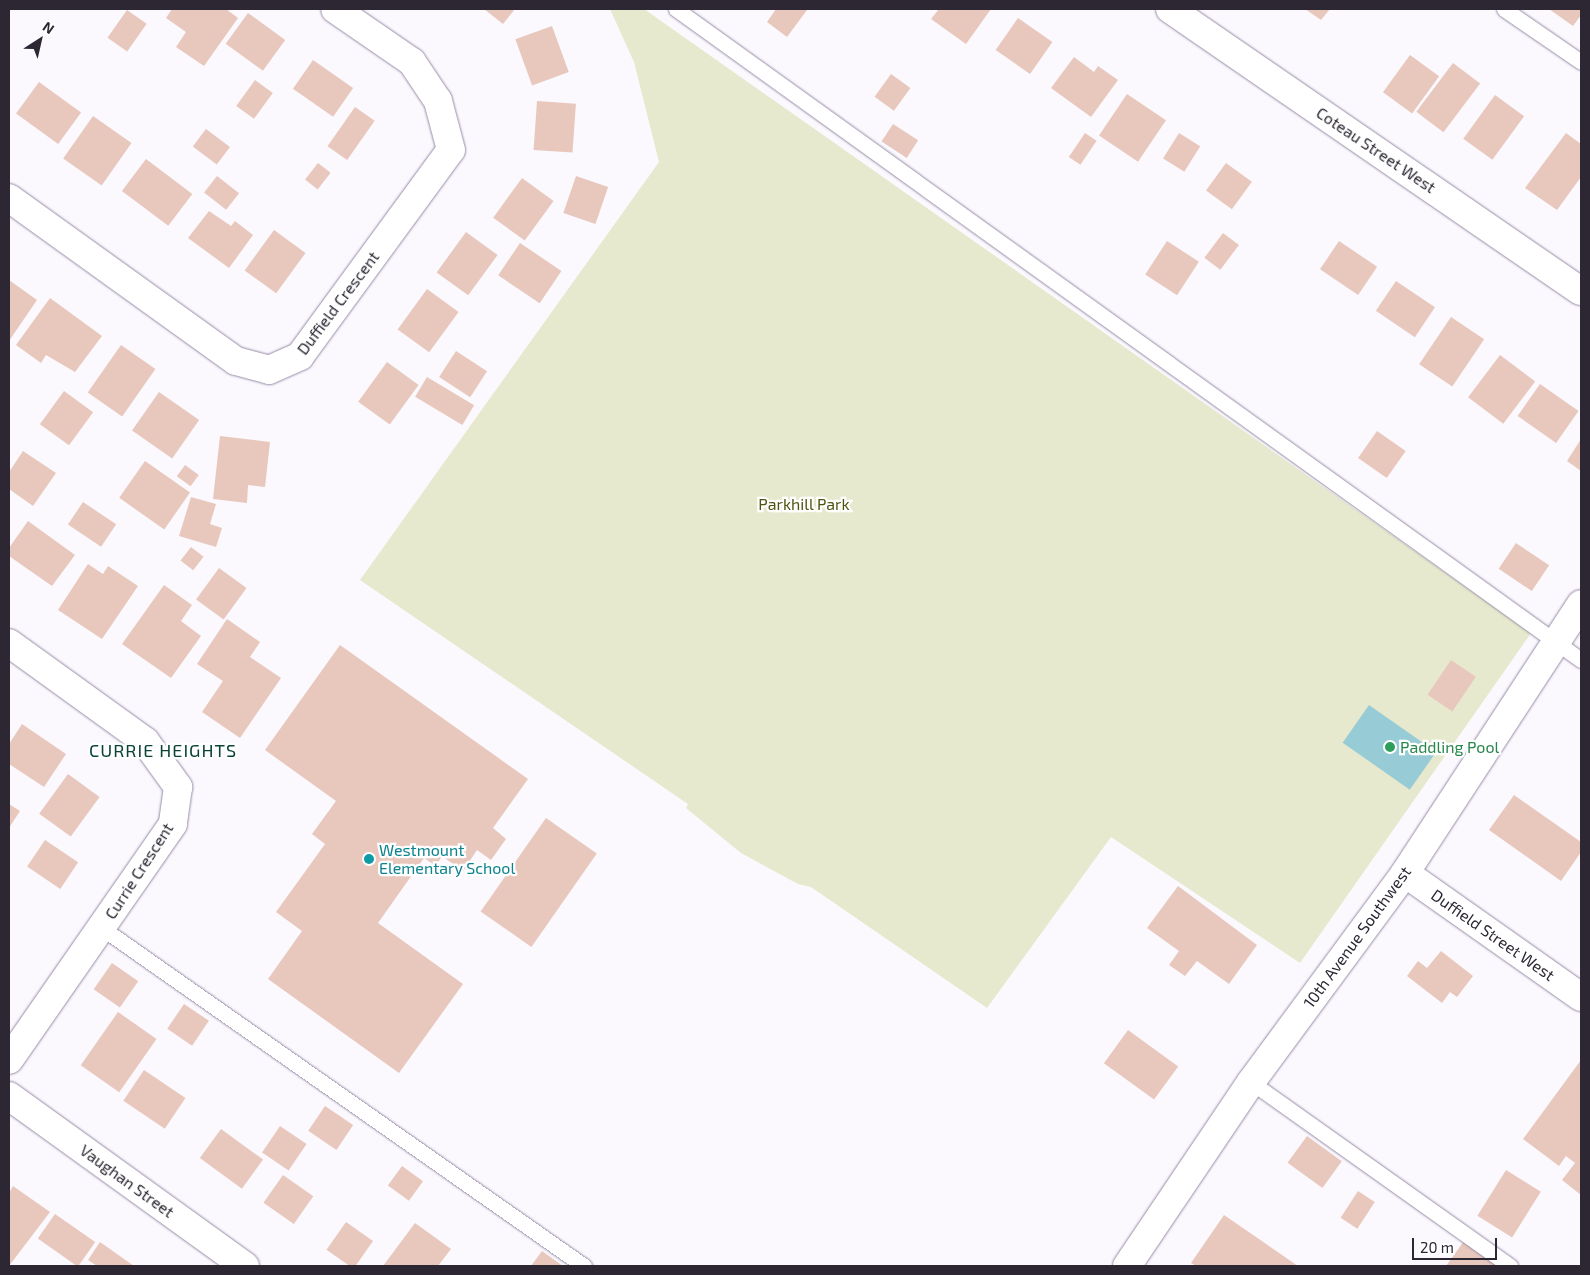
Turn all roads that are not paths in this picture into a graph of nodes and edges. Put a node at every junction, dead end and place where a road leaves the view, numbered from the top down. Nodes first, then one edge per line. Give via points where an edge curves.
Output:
1 (336, 9) edge
2 (676, 9) edge
3 (1170, 9) edge
4 (1504, 9) edge
5 (1581, 62) edge
6 (9, 198) edge
7 (1581, 291) edge
8 (1581, 604) edge
9 (1554, 640) junction
10 (9, 643) edge
11 (1581, 660) edge
12 (1405, 873) junction
13 (102, 928) junction
14 (1581, 998) edge
15 (9, 1060) edge
16 (1251, 1082) junction
17 (9, 1096) edge
18 (245, 1266) edge
19 (584, 1266) edge
20 (1127, 1266) edge
21 (1510, 1266) edge

1 - 6 street, Duffield Crescent via 412,62 438,100 452,150 300,356 269,370 236,361
2 - 9 lane
3 - 7 street, Coteau Street West
4 - 5 lane
8 - 9 street, 10th Avenue Southwest
9 - 11 lane
9 - 12 street, 10th Avenue Southwest
10 - 13 street, Currie Crescent via 144,741 178,787 173,824
12 - 14 street, Duffield Street West
12 - 16 street, 10th Avenue Southwest
13 - 15 street, Currie Crescent
13 - 19 lane
16 - 20 street, 10th Avenue Southwest
16 - 21 lane
17 - 18 street, Vaughan Street

